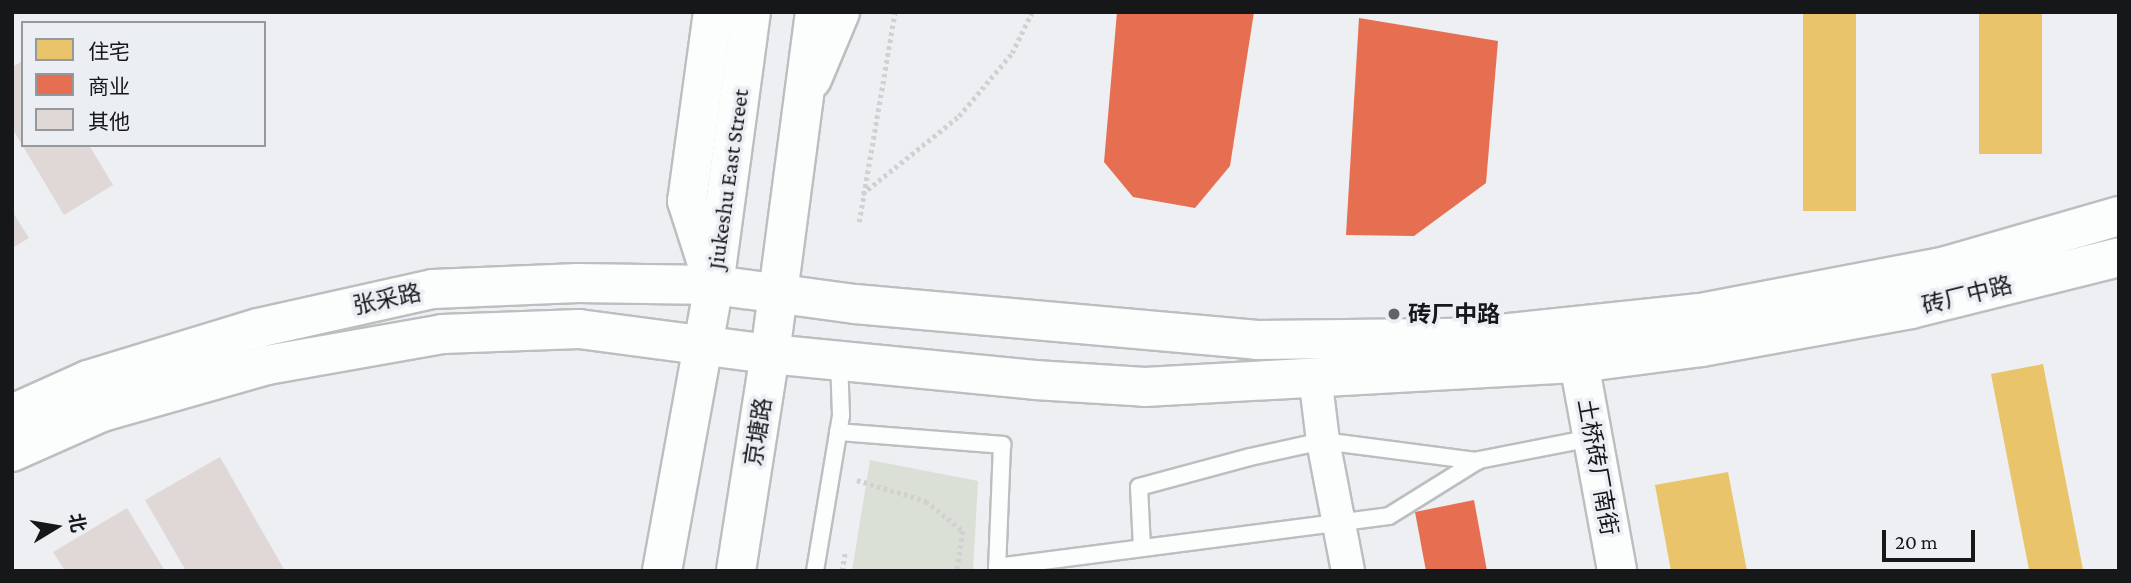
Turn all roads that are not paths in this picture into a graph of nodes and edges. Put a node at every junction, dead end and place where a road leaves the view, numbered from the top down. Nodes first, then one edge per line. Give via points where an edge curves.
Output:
1 (713, 12) edge
2 (751, 12) edge
3 (815, 12) edge
4 (840, 12) edge
5 (803, 100) junction
6 (2119, 216) edge
7 (2119, 257) edge
8 (714, 285) junction
9 (777, 292) junction
10 (702, 346) junction
11 (770, 354) junction
12 (839, 360) junction
13 (1579, 363) junction
14 (1315, 376) junction
15 (12, 414) edge
16 (838, 432) junction
17 (1591, 438) junction
18 (1323, 442) junction
19 (12, 452) edge
20 (1478, 461) junction
21 (1339, 522) junction
22 (1142, 548) junction
23 (997, 569) edge
24 (662, 571) edge
25 (736, 571) edge
26 (815, 571) edge
27 (1348, 571) edge
28 (1617, 571) edge

1 - 8 main road via 687,201
2 - 8 main road, Jiukeshu East Street
3 - 5 main road
4 - 5 main road
5 - 9 main road
6 - 9 main road, 砖厂中路 via 1946,266 1700,313 1461,338 1257,340 855,304
7 - 13 main road, 砖厂中路 via 1911,309 1702,347
8 - 9 main road, 张采路
8 - 10 main road, Jiukeshu East Street
8 - 15 main road, 张采路 via 578,283 433,289 258,328 88,380
9 - 11 main road, 京塘路
10 - 11 main road, 张采路
10 - 19 main road, 张采路 via 579,329 442,334 267,365 102,412
10 - 24 main road
11 - 12 main road, 砖厂中路
11 - 25 main road, 京塘路
12 - 14 main road, 砖厂中路 via 1145,387
12 - 16 lane
13 - 14 main road, 砖厂中路
13 - 17 main road, 土桥砖厂南街
14 - 18 street
16 - 23 lane via 1002,445
16 - 26 lane
17 - 20 lane
17 - 28 main road, 土桥砖厂南街
18 - 20 lane
18 - 21 street
18 - 22 lane via 1139,487
20 - 21 lane via 1389,516
21 - 22 lane
21 - 27 street
22 - 23 lane

